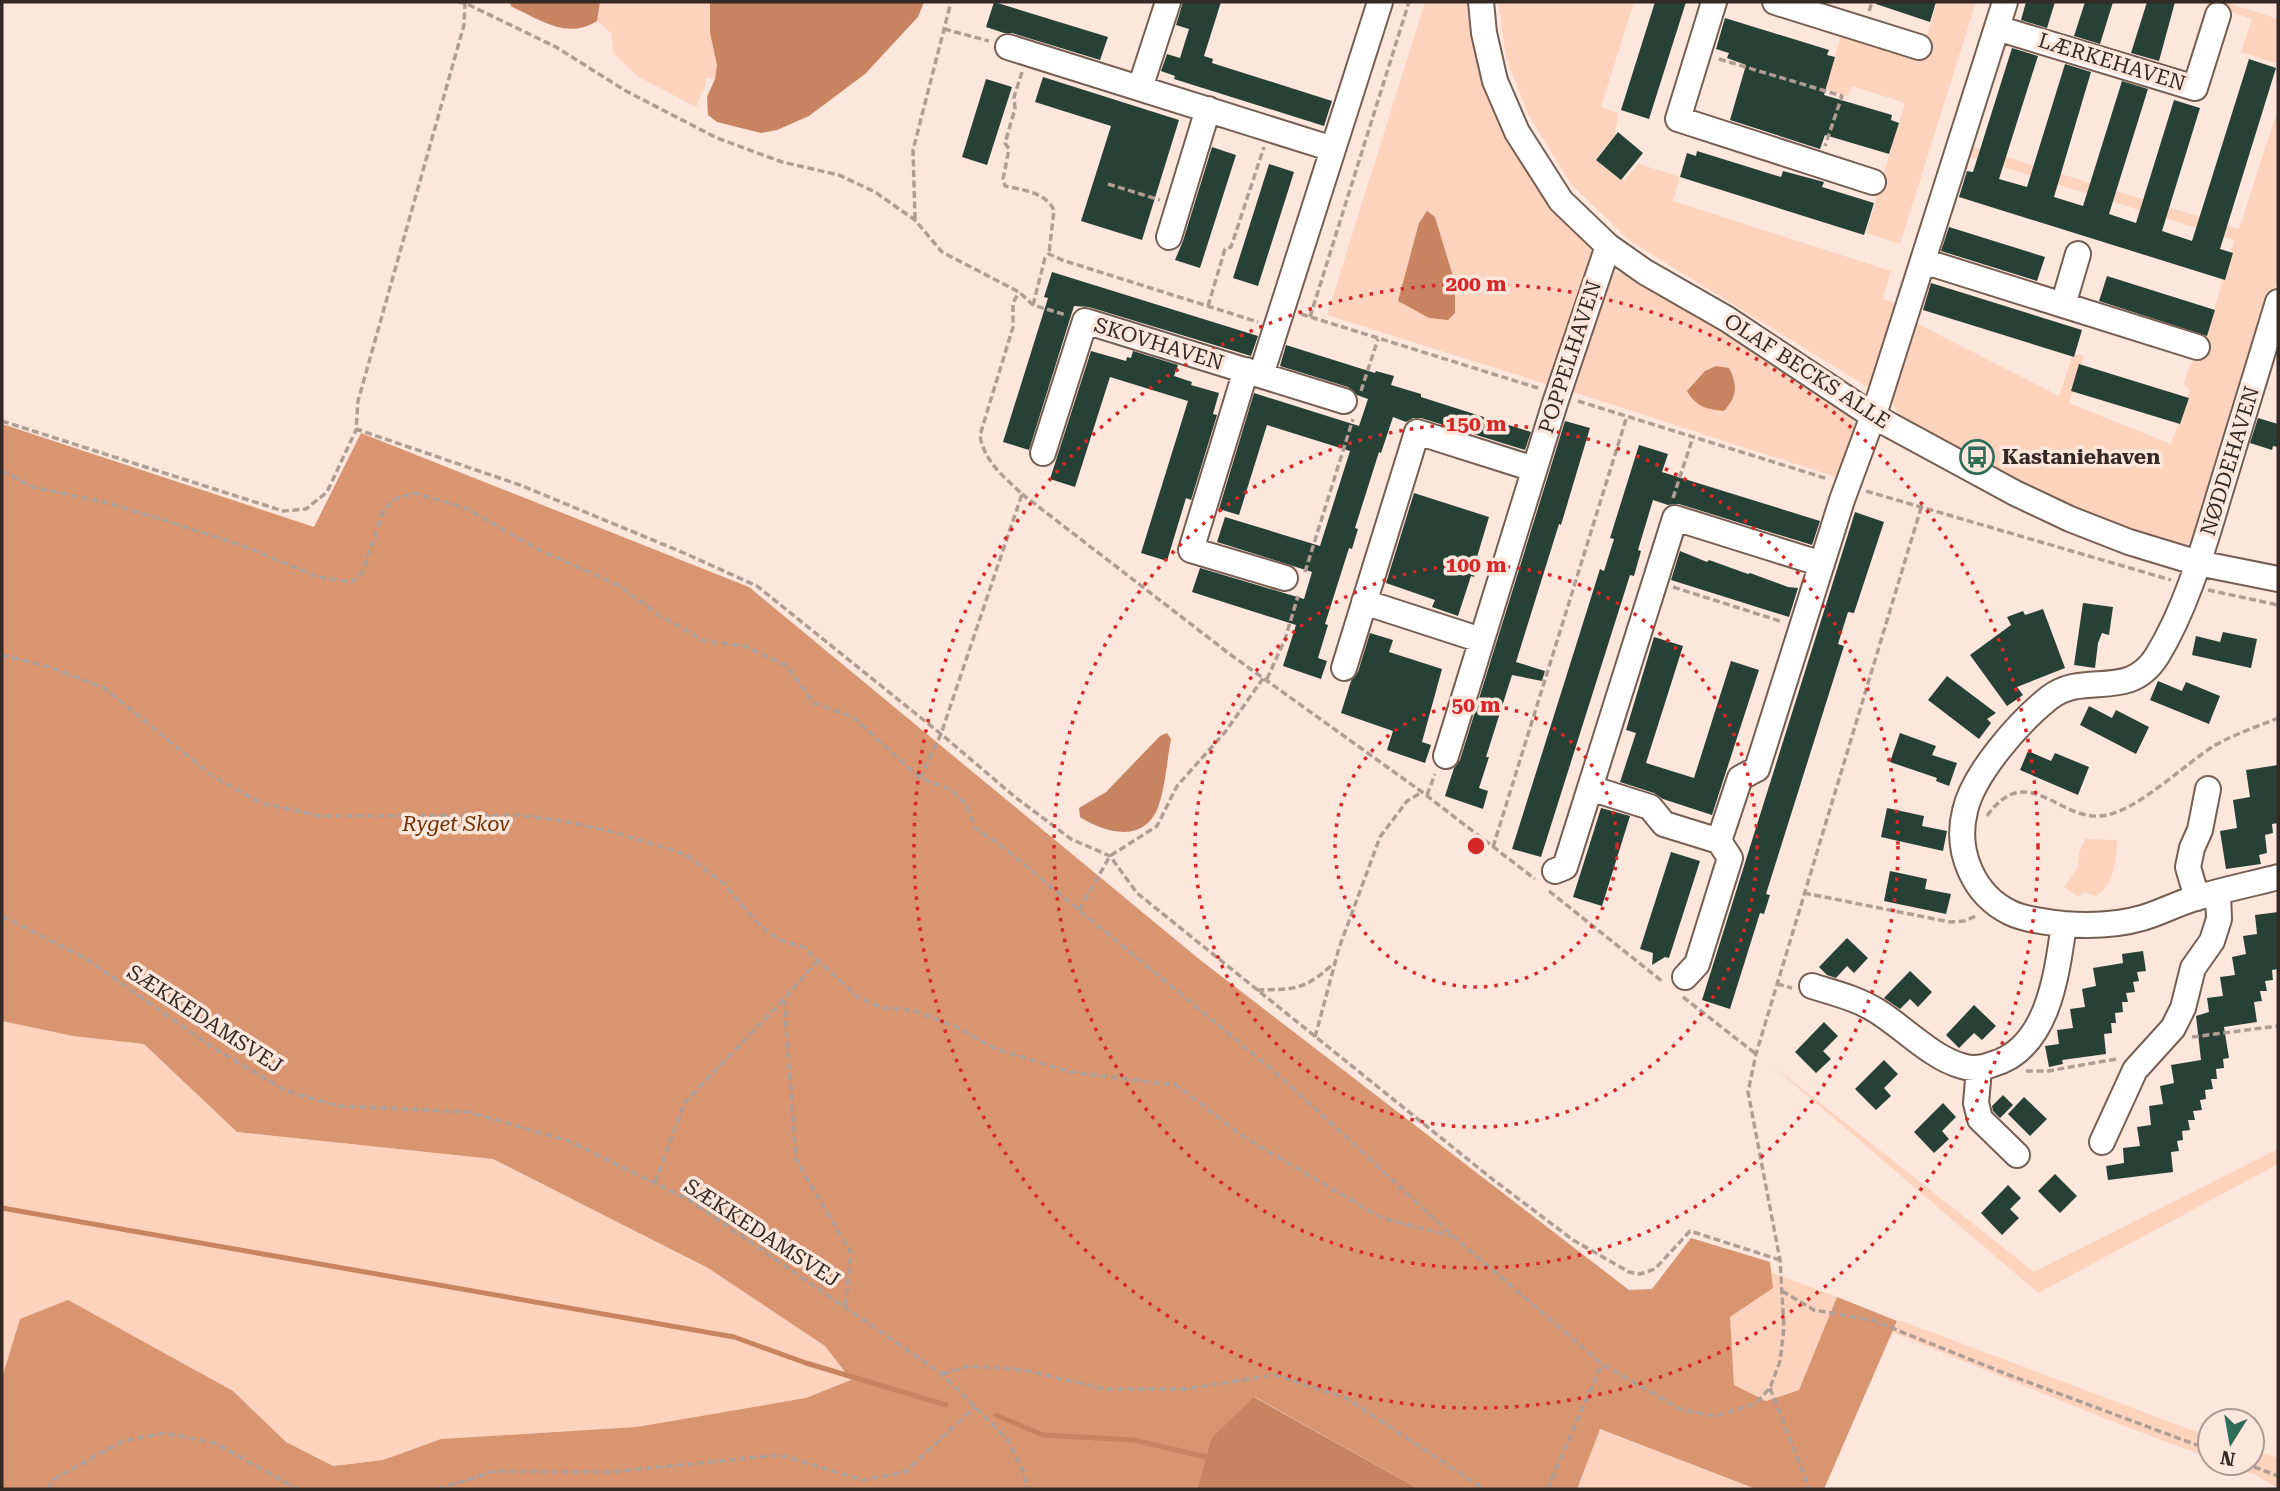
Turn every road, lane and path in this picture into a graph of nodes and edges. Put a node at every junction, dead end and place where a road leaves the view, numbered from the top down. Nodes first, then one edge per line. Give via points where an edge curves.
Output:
1 (458, 2) edge
2 (465, 2) edge
3 (951, 2) edge
4 (1168, 2) edge
5 (1380, 2) edge
6 (1409, 2) edge
7 (1481, 2) edge
8 (1713, 2) edge
9 (1774, 2) edge
10 (2005, 2) edge
11 (2218, 15) dead end
12 (1997, 28) junction
13 (944, 29) junction
14 (1919, 47) dead end
15 (1018, 50) junction
16 (1698, 52) junction
17 (1140, 88) junction
18 (1208, 109) junction
19 (1270, 129) junction
20 (1333, 149) junction
21 (1819, 165) junction
22 (1872, 182) dead end
23 (1108, 184) dead end
24 (1178, 206) junction
25 (915, 220) junction
26 (1169, 237) dead end
27 (1608, 246) junction
28 (1049, 254) junction
29 (2078, 254) dead end
30 (1923, 261) junction
31 (1019, 292) junction
32 (2278, 302) edge
33 (1033, 305) junction
34 (2063, 305) junction
35 (1208, 306) junction
36 (1310, 317) junction
37 (1279, 318) junction
38 (1085, 321) junction
39 (1378, 338) junction
40 (2197, 347) dead end
41 (2270, 360) edge
42 (1253, 373) junction
43 (1558, 394) junction
44 (1352, 407) junction
45 (1626, 416) junction
46 (1873, 416) junction
47 (2, 421) edge
48 (356, 429) junction
49 (1693, 437) junction
50 (1043, 453) dead end
51 (1534, 469) junction
52 (2, 471) edge
53 (1847, 485) junction
54 (1022, 494) junction
55 (1921, 508) junction
56 (1675, 518) junction
57 (1822, 564) junction
58 (2194, 575) junction
59 (1297, 579) junction
60 (2278, 579) edge
61 (1656, 582) junction
62 (1364, 602) junction
63 (2278, 605) edge
64 (1801, 628) junction
65 (1481, 640) junction
66 (2, 655) edge
67 (1344, 668) dead end
68 (1265, 678) junction
69 (2278, 718) edge
70 (941, 734) junction
71 (1446, 756) dead end
72 (920, 778) junction
73 (1590, 788) junction
74 (2208, 789) dead end
75 (1422, 792) junction
76 (1984, 825) dead end
77 (1719, 841) junction
78 (1493, 847) junction
79 (1110, 856) junction
80 (2278, 877) edge
81 (1547, 881) junction
82 (1804, 893) junction
83 (2207, 896) junction
84 (1992, 900) junction
85 (1079, 910) junction
86 (2, 916) edge
87 (2064, 924) junction
88 (818, 960) junction
89 (1334, 964) junction
90 (1812, 986) dead end
91 (1680, 988) junction
92 (1257, 990) junction
93 (784, 999) junction
94 (2278, 1026) edge
95 (1315, 1037) junction
96 (2156, 1047) junction
97 (1756, 1054) junction
98 (2005, 1061) junction
99 (1979, 1069) junction
100 (2102, 1142) dead end
101 (2017, 1155) dead end
102 (654, 1183) junction
103 (1453, 1236) junction
104 (1780, 1261) junction
105 (1782, 1291) junction
106 (845, 1306) junction
107 (1602, 1364) junction
108 (942, 1374) junction
109 (1770, 1388) junction
110 (975, 1407) junction
111 (2196, 1445) edge
112 (48, 1489) edge
113 (297, 1489) edge
114 (438, 1489) edge
115 (1027, 1489) edge
116 (1484, 1489) edge
117 (1547, 1489) edge
118 (1808, 1489) edge

1 - 2 path
2 - 25 path via 556,47 626,91 717,138 782,162 839,175 875,192
2 - 48 path via 464,25 358,401
3 - 13 path
4 - 17 street
5 - 20 street, SKOVHAVEN
6 - 36 path
7 - 27 street, OLAF BECKS ALLE via 1495,81 1517,132 1561,201
8 - 16 street
9 - 14 street
10 - 12 street
11 - 12 street, LÆRKEHAVEN via 2195,88
12 - 30 street
13 - 15 path
13 - 25 path via 913,150
15 - 17 street
15 - 28 path via 1015,109 1004,143 1009,149 1003,178 1005,186 1036,194 1052,206
16 - 21 street via 1678,119
16 - 21 path via 1842,96
17 - 18 street
18 - 19 street
18 - 24 street
19 - 20 street
19 - 35 path
20 - 37 street, SKOVHAVEN
21 - 22 street
23 - 24 path
24 - 26 street
25 - 31 path via 942,252
27 - 43 street, POPPELHAVEN
27 - 46 street, OLAF BECKS ALLE
28 - 33 path
28 - 35 path
29 - 34 street
30 - 34 street
30 - 46 street
31 - 33 path
31 - 54 path via 980,435 993,465
32 - 41 street, NØDDEHAVEN
33 - 38 path
34 - 40 street
35 - 37 path
36 - 37 path
36 - 39 path
37 - 42 street, SKOVHAVEN
38 - 42 street, SKOVHAVEN
38 - 50 street, SKOVHAVEN
39 - 43 path
39 - 44 path
41 - 58 street, NØDDEHAVEN
42 - 44 street, SKOVHAVEN
42 - 59 street, SKOVHAVEN via 1191,550
43 - 45 path
43 - 51 street, POPPELHAVEN
44 - 59 path
45 - 49 path
45 - 78 path
46 - 53 street
46 - 58 street, OLAF BECKS ALLE via 2015,493
47 - 48 path via 283,511 306,509 327,492
48 - 70 path via 520,485 757,586
49 - 53 path
49 - 56 path via 1670,506
51 - 62 street via 1417,432
51 - 65 street, POPPELHAVEN
52 - 72 path via 33,487 104,502 241,545 318,577 351,582 362,573 384,509 397,498 414,493 466,508 537,549 618,585 704,641 745,646 787,666 814,703 853,717
53 - 55 path
53 - 57 street
54 - 68 path
54 - 70 path
55 - 58 path
55 - 82 path
56 - 57 street
56 - 61 street
57 - 64 street
58 - 60 street, OLAF BECKS ALLE
58 - 63 path
58 - 84 street, NØDDEHAVEN via 2174,625 2142,673 2110,685 2068,687 2050,697 2010,735 1976,783 1965,809 1961,836 1976,882
59 - 68 path via 1284,639
61 - 64 path
61 - 73 street
62 - 65 street
62 - 67 street
64 - 77 street via 1757,769 1740,778
65 - 71 street, POPPELHAVEN
66 - 88 path via 104,688 214,778 261,803 320,816 519,815 610,831 685,854 724,884 761,928 803,947
68 - 75 path
68 - 79 path via 1226,732 1177,786 1157,826
69 - 76 path via 2215,745 2126,808 2102,816 2080,814 2044,796 2020,792 2000,800
70 - 72 path
70 - 79 path via 1071,839
72 - 85 path via 952,790 967,806 975,828
73 - 77 street via 1650,807 1664,824
73 - 81 street via 1565,867
74 - 83 street via 2188,867
75 - 78 path
75 - 89 path via 1407,801 1380,836
77 - 91 street via 1730,858 1697,964
78 - 81 path
79 - 85 path
79 - 92 path via 1137,893
80 - 83 street
81 - 91 path
82 - 84 path via 1950,922 1975,916
82 - 97 path
83 - 87 street via 2140,919
83 - 96 street via 2219,919 2212,941 2193,968 2183,1008
84 - 87 street via 2011,913
85 - 103 path via 1282,1078
86 - 102 path, SÆKKEDAMSVEJ via 85,958 215,1049 286,1091 339,1106 469,1112 569,1141
87 - 98 street via 2056,977 2042,1019 2026,1043
88 - 93 path
88 - 103 path via 859,998 883,1008 912,1010 996,1049 1070,1072 1176,1085 1245,1138 1382,1218
89 - 92 path via 1306,986
89 - 95 path
90 - 99 street via 1852,998 1930,1049 1961,1066
91 - 97 path
92 - 95 path
93 - 102 path via 685,1101
93 - 106 path via 796,1160 851,1253
94 - 96 path
95 - 104 path via 1563,1233 1629,1272 1655,1269 1690,1231
96 - 98 path via 2048,1071 2011,1071
96 - 100 street via 2135,1070
97 - 104 path via 1748,1092
98 - 99 street
99 - 101 street via 1976,1103 1980,1119
102 - 106 path, SÆKKEDAMSVEJ via 689,1200
103 - 107 path
104 - 105 path
105 - 109 path via 1780,1361
105 - 111 path via 1814,1310 1872,1320
106 - 108 path, SÆKKEDAMSVEJ
107 - 109 path via 1682,1410 1716,1416 1755,1404
107 - 117 path
108 - 110 path, SÆKKEDAMSVEJ
108 - 116 path via 968,1366 1024,1370 1105,1389 1186,1389 1275,1375 1346,1398
109 - 118 path
110 - 114 path via 905,1472 863,1480 780,1455 611,1472 495,1471
110 - 115 path, SÆKKEDAMSVEJ via 1007,1439
112 - 113 path via 54,1479 123,1441 166,1433 215,1443

